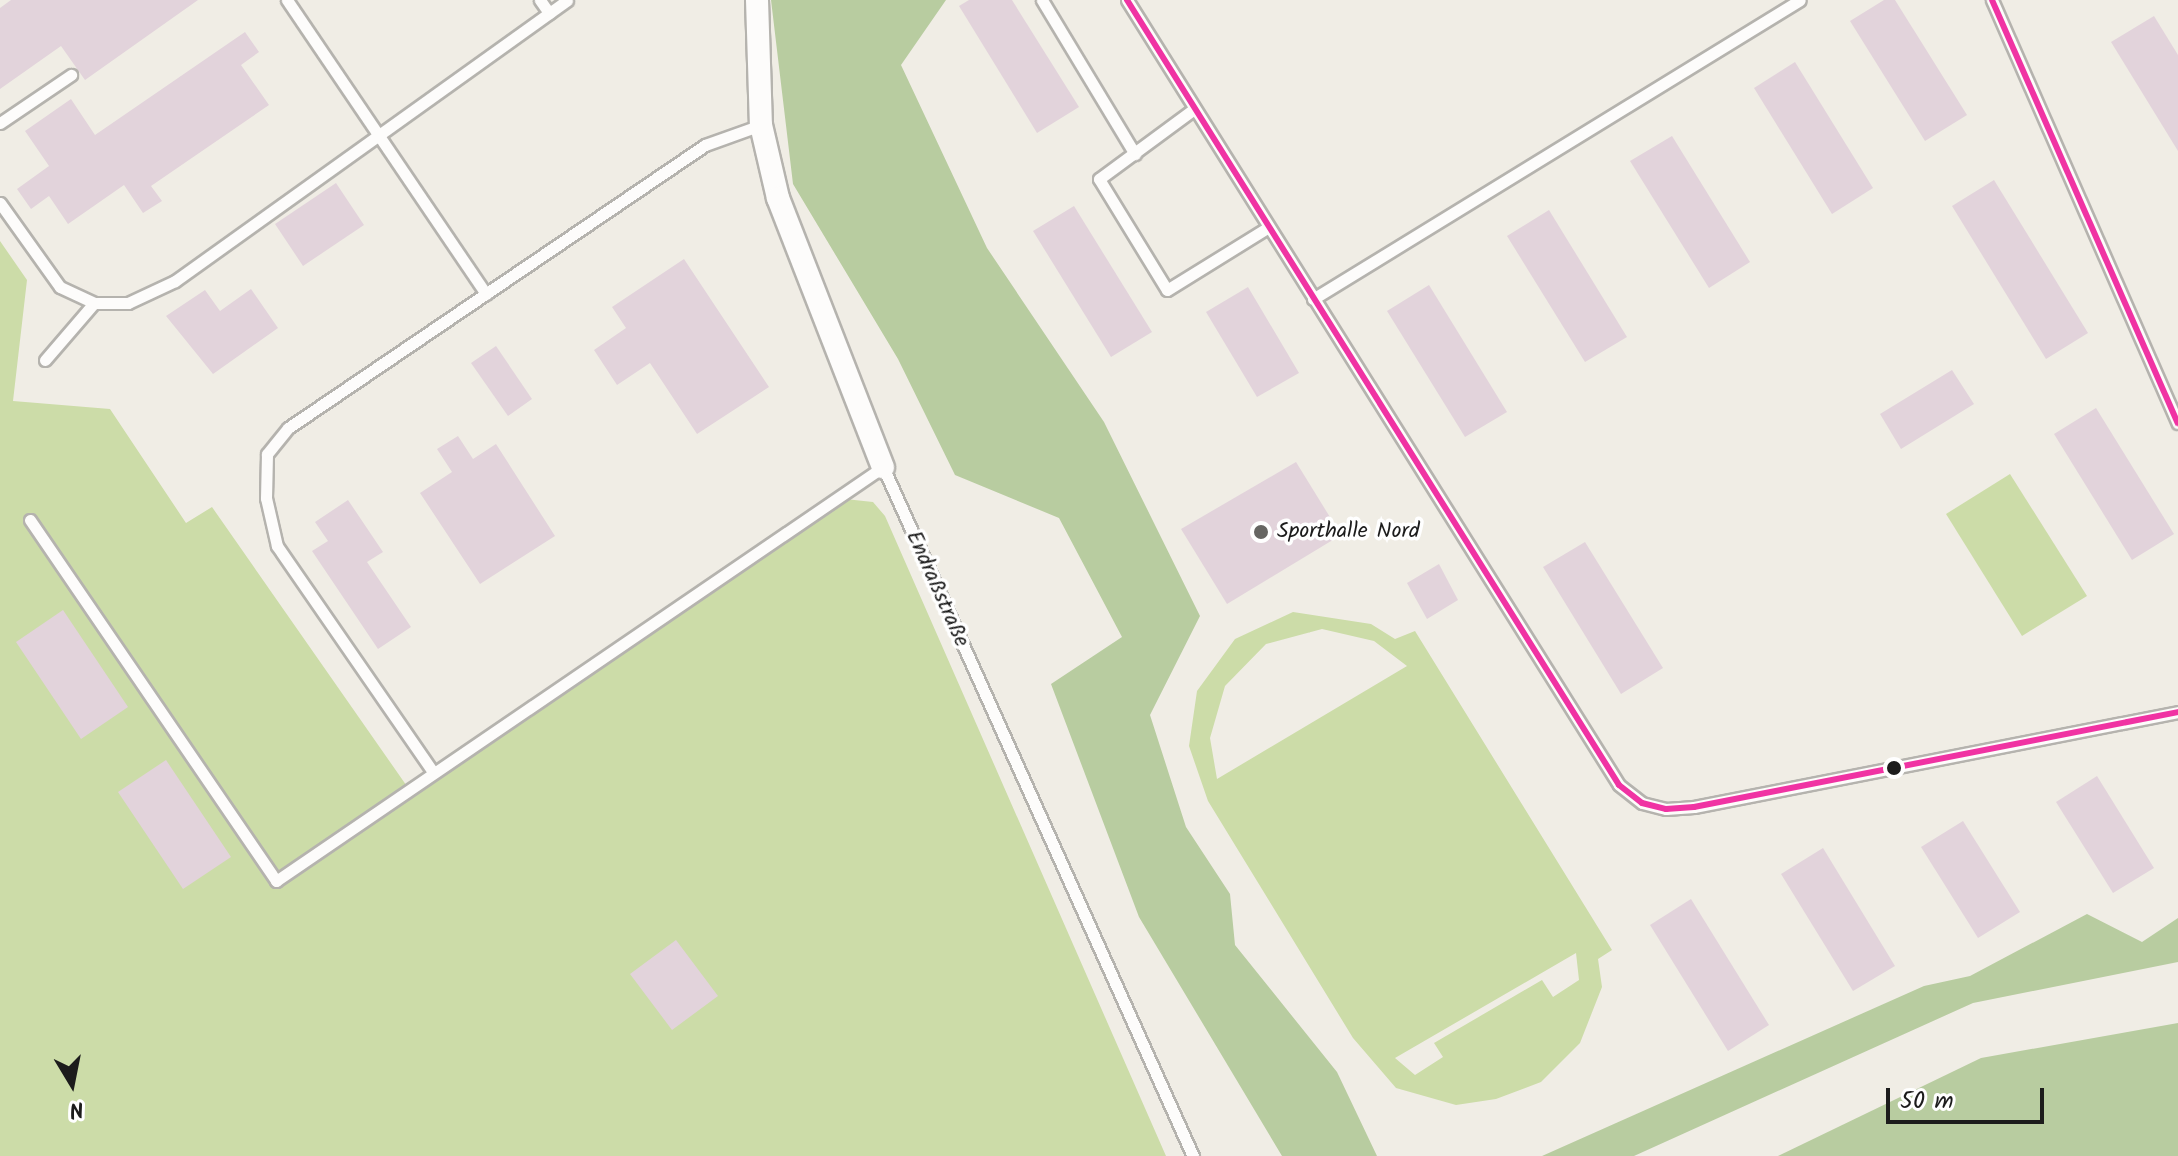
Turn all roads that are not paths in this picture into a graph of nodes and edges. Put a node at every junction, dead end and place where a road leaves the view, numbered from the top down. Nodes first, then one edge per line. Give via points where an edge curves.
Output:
1 (287, 0) edge
2 (540, 0) edge
3 (567, 0) edge
4 (757, 0) edge
5 (1042, 0) edge
6 (1127, 0) edge
7 (1800, 0) edge
8 (1992, 0) edge
9 (549, 13) junction
10 (71, 75) dead end
11 (1194, 109) junction
12 (0, 123) edge
13 (761, 125) junction
14 (380, 136) junction
15 (1135, 154) junction
16 (0, 203) edge
17 (1267, 228) junction
18 (486, 294) junction
19 (1313, 299) junction
20 (94, 303) junction
21 (45, 360) dead end
22 (2178, 423) edge
23 (883, 467) junction
24 (30, 520) dead end
25 (2178, 712) edge
26 (433, 772) junction
27 (1193, 1156) edge

1 - 14 lane
2 - 9 lane
3 - 9 lane
4 - 13 street, Endraßstraße
5 - 15 lane
6 - 11 lane
7 - 19 lane
8 - 22 lane
9 - 14 lane
10 - 12 lane
11 - 15 lane
11 - 17 lane
13 - 18 lane via 705,145
13 - 23 street, Endraßstraße via 778,198
14 - 18 lane
14 - 20 lane via 175,281 128,303
15 - 17 lane via 1099,179 1167,290
16 - 20 lane via 60,287
17 - 19 lane
18 - 26 lane via 288,428 267,454 266,498 277,546
19 - 25 lane via 1619,785 1642,803 1666,809 1694,807
20 - 21 lane
23 - 26 lane
23 - 27 lane, Endraßstraße
24 - 26 lane via 276,881

